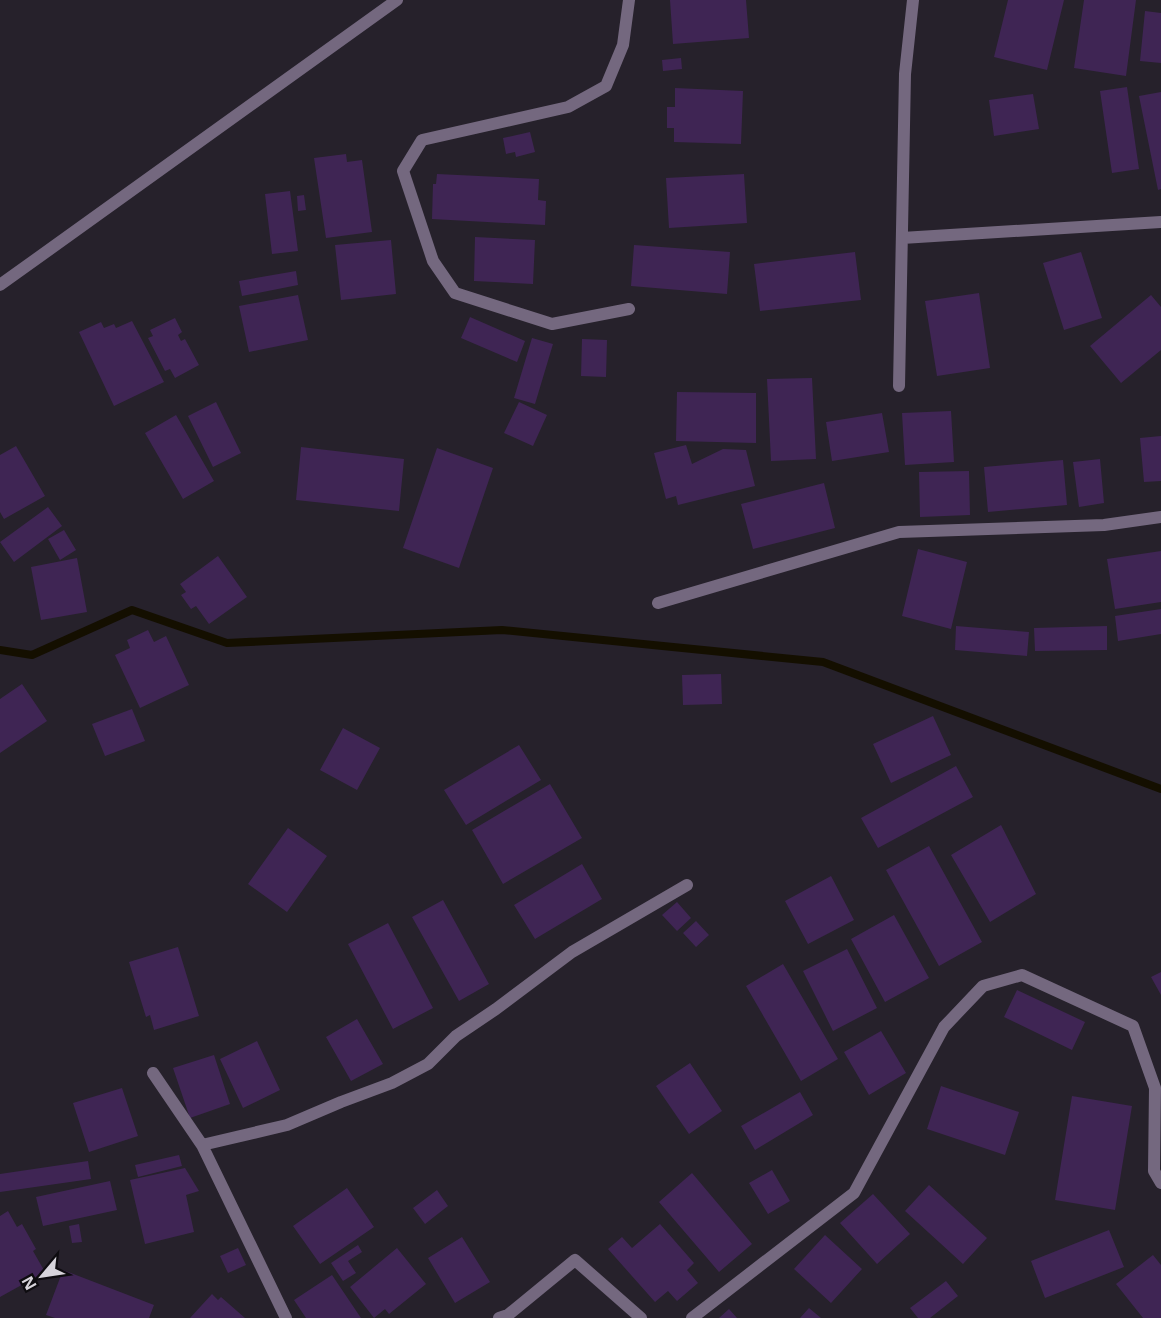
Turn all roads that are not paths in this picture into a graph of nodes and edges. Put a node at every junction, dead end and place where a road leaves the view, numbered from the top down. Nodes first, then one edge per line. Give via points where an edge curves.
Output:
1 (397, 0) edge
2 (629, 0) edge
3 (913, 0) edge
4 (1161, 222) edge
5 (902, 238) junction
6 (0, 285) edge
7 (629, 309) dead end
8 (899, 386) dead end
9 (1161, 517) edge
10 (658, 603) dead end
11 (687, 885) dead end
12 (153, 1072) dead end
13 (202, 1145) junction
14 (1161, 1183) edge
15 (286, 1318) edge
16 (499, 1318) edge
17 (641, 1318) edge
18 (692, 1318) edge

1 - 6 street
2 - 7 street via 623,45 606,86 568,107 422,140 403,171 433,261 455,293 552,324
3 - 5 street via 905,74
4 - 5 street
5 - 8 street
9 - 10 street via 1104,525 899,532
11 - 13 street via 572,952 456,1036 428,1064 392,1083 287,1125
12 - 13 street
13 - 15 street
14 - 18 street via 1154,1171 1155,1088 1133,1026 1022,975 983,986 944,1028 854,1193
16 - 17 street via 508,1315 575,1260

